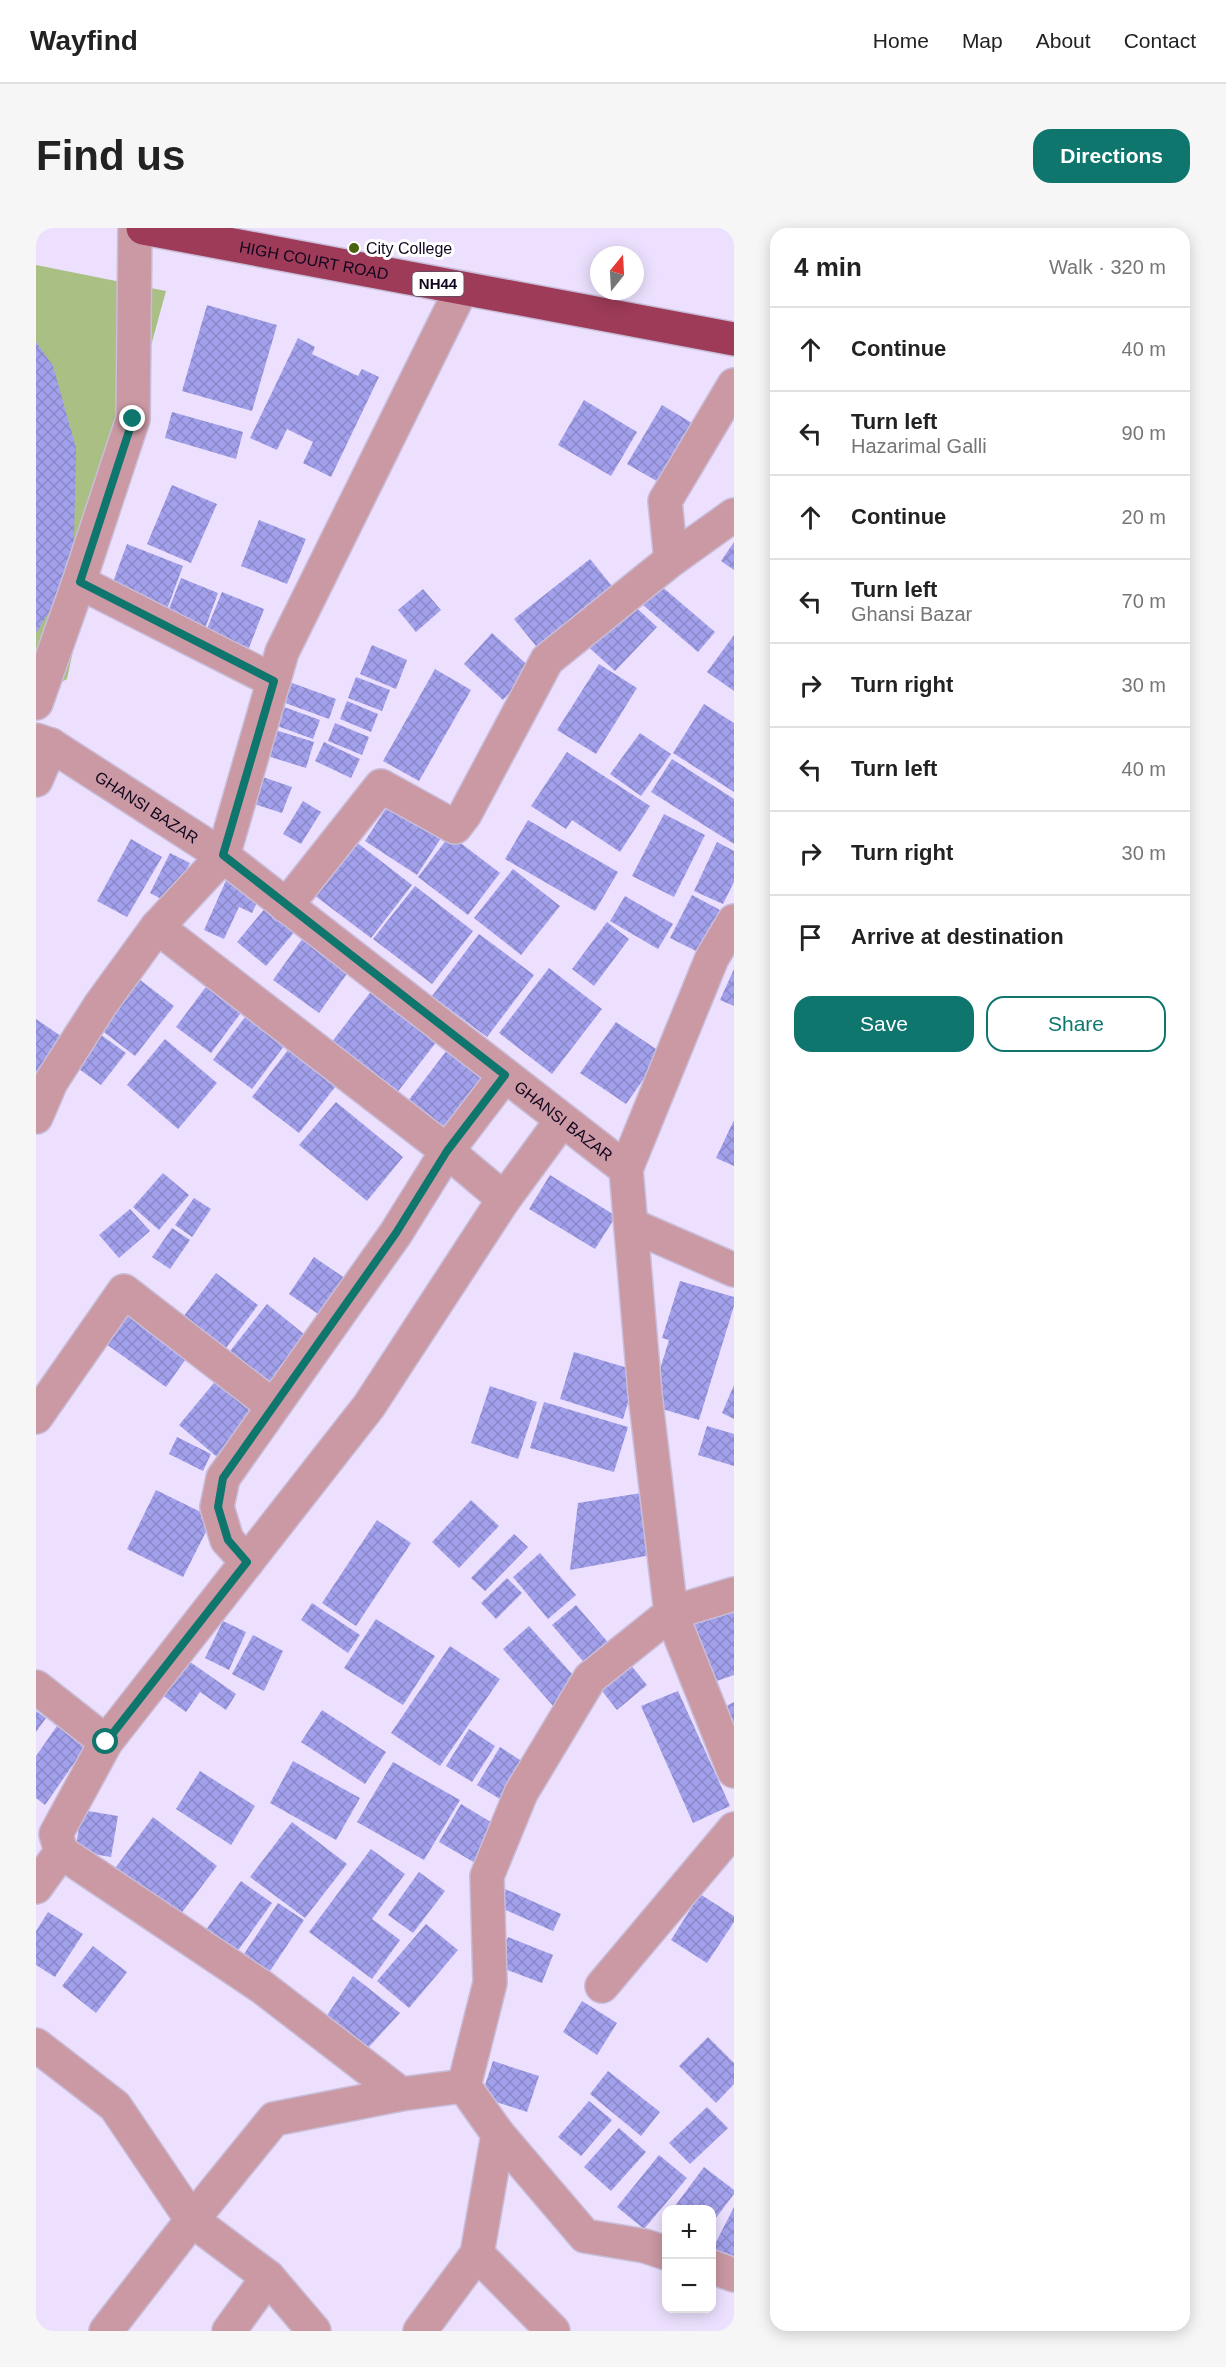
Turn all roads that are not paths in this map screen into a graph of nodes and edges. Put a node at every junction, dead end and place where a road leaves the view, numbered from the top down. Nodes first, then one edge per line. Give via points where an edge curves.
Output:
1 (135, 228) edge
2 (143, 228) edge
3 (462, 288) junction
4 (734, 339) edge
5 (734, 385) edge
6 (734, 515) edge
7 (671, 560) junction
8 (80, 582) junction
9 (274, 681) junction
10 (36, 703) edge
11 (43, 742) edge
12 (36, 780) edge
13 (223, 855) junction
14 (286, 906) junction
15 (734, 921) edge
16 (157, 927) junction
17 (505, 1075) junction
18 (36, 1117) edge
19 (562, 1120) junction
20 (447, 1151) junction
21 (626, 1169) junction
22 (504, 1199) junction
23 (631, 1225) junction
24 (734, 1270) edge
25 (273, 1406) junction
26 (36, 1417) edge
27 (247, 1562) junction
28 (734, 1594) edge
29 (671, 1613) junction
30 (36, 1687) edge
31 (106, 1742) junction
32 (734, 1771) edge
33 (734, 1829) edge
34 (51, 1836) edge
35 (36, 1887) edge
36 (602, 1986) dead end
37 (36, 2045) edge
38 (464, 2086) junction
39 (401, 2094) junction
40 (498, 2134) junction
41 (192, 2220) junction
42 (662, 2252) edge
43 (477, 2254) junction
44 (716, 2269) edge
45 (734, 2275) edge
46 (268, 2277) junction
47 (106, 2331) edge
48 (229, 2331) edge
49 (315, 2331) edge
50 (420, 2331) edge
51 (553, 2331) edge

1 - 8 street via 133,419
2 - 3 highway, HIGH COURT ROAD / NH44
3 - 4 highway, HIGH COURT ROAD / NH44
3 - 9 street via 282,652
5 - 7 street via 665,501
6 - 7 street
7 - 14 street via 547,660 455,827 381,786
8 - 9 street
8 - 10 street
9 - 13 street
11 - 12 street
11 - 13 street, GHANSI BAZAR
13 - 14 street, GHANSI BAZAR
13 - 16 street
14 - 17 street, GHANSI BAZAR
15 - 21 street via 712,958
16 - 18 street via 51,1082
16 - 20 street
17 - 19 street, GHANSI BAZAR
17 - 20 street
19 - 21 street, GHANSI BAZAR
19 - 22 street
20 - 22 street
20 - 25 street via 396,1233
21 - 23 street
22 - 27 street via 369,1406
23 - 24 street
23 - 29 street via 645,1394
25 - 26 street via 124,1291
25 - 27 street via 223,1478 218,1507 228,1540
27 - 31 street
28 - 29 street
29 - 32 street
29 - 38 street via 590,1678 521,1794 487,1876 490,1983
30 - 31 street
31 - 34 street
33 - 36 street
34 - 35 street
34 - 39 street via 262,1987
37 - 41 street via 115,2106
38 - 39 street
38 - 40 street
39 - 41 street via 274,2119
40 - 42 street via 585,2235
40 - 43 street
41 - 46 street
41 - 47 street
43 - 50 street
43 - 51 street
44 - 45 street
46 - 48 street
46 - 49 street

